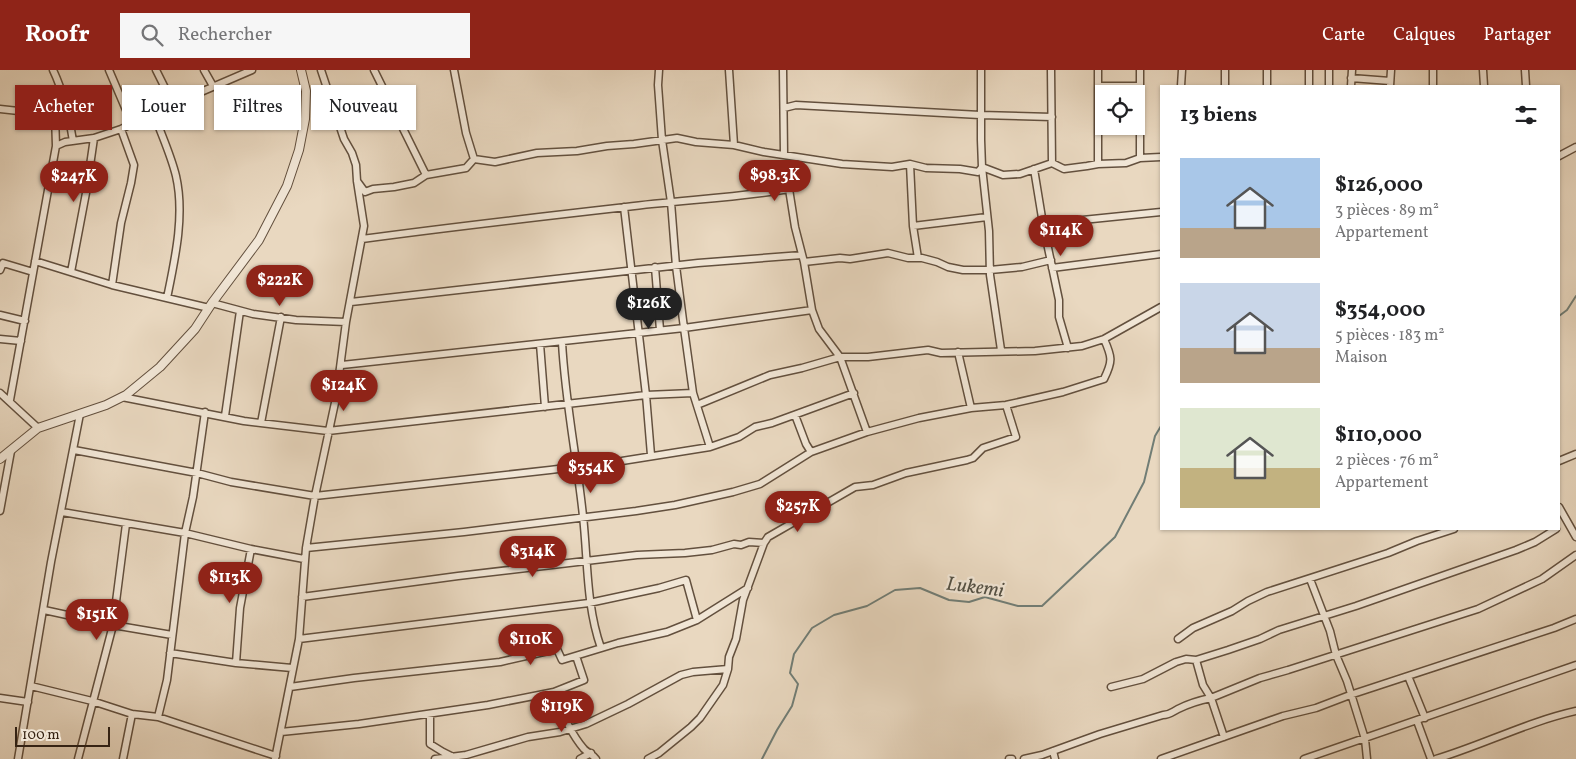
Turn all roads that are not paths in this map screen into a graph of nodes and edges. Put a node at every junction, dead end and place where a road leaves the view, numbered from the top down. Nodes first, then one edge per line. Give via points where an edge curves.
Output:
1 (53, 70) edge
2 (109, 70) edge
3 (156, 70) edge
4 (204, 70) edge
5 (252, 70) edge
6 (301, 70) edge
7 (321, 70) edge
8 (374, 70) edge
9 (454, 70) edge
10 (659, 70) edge
11 (729, 70) edge
12 (783, 70) edge
13 (981, 70) edge
14 (1052, 70) edge
15 (1098, 70) edge
16 (1140, 70) edge
17 (1182, 70) edge
18 (1225, 70) edge
19 (1267, 70) edge
20 (1309, 70) edge
21 (1329, 70) edge
22 (1352, 70) edge
23 (1391, 70) edge
24 (1433, 70) edge
25 (1483, 70) edge
26 (1525, 70) edge
27 (1351, 78) junction
28 (1390, 84) edge
29 (60, 85) edge
30 (164, 85) edge
31 (1098, 85) edge
32 (1140, 85) edge
33 (1181, 85) edge
34 (1225, 85) edge
35 (1267, 85) edge
36 (1309, 85) edge
37 (1329, 85) edge
38 (1351, 85) edge
39 (1433, 85) edge
40 (1484, 85) edge
41 (1526, 85) edge
42 (213, 86) junction
43 (204, 90) edge
44 (122, 101) edge
45 (784, 108) junction
46 (0, 109) edge
47 (15, 110) edge
48 (980, 115) junction
49 (1052, 117) junction
50 (121, 129) joint
51 (56, 130) edge
52 (71, 130) edge
53 (160, 130) edge
54 (1098, 135) edge
55 (1140, 135) edge
56 (94, 138) junction
57 (662, 140) junction
58 (73, 141) junction
59 (734, 145) junction
60 (56, 146) junction
61 (1576, 147) edge
62 (784, 154) junction
63 (1560, 155) edge
64 (1160, 157) edge
65 (1140, 158) junction
66 (474, 159) junction
67 (1052, 163) junction
68 (910, 164) junction
69 (1098, 164) junction
70 (982, 167) junction
71 (1034, 169) junction
72 (426, 175) junction
73 (357, 181) junction
74 (671, 202) junction
75 (624, 207) junction
76 (1160, 212) edge
77 (987, 217) junction
78 (1043, 224) junction
79 (912, 226) junction
80 (362, 239) junction
81 (1160, 254) edge
82 (918, 258) junction
83 (803, 259) junction
84 (1050, 260) junction
85 (35, 261) junction
86 (676, 266) junction
87 (655, 267) junction
88 (1052, 268) junction
89 (0, 270) edge
90 (632, 270) junction
91 (990, 270) junction
92 (33, 272) junction
93 (71, 272) junction
94 (112, 286) junction
95 (167, 298) junction
96 (351, 302) junction
97 (211, 305) junction
98 (1160, 308) edge
99 (812, 310) junction
100 (240, 311) junction
101 (0, 315) edge
102 (281, 317) junction
103 (25, 321) junction
104 (346, 322) junction
105 (684, 328) junction
106 (660, 330) junction
107 (638, 332) junction
108 (0, 339) edge
109 (1104, 339) junction
110 (22, 341) junction
111 (562, 342) junction
112 (540, 344) junction
113 (1068, 348) junction
114 (1001, 350) junction
115 (958, 352) junction
116 (840, 357) junction
117 (342, 365) junction
118 (0, 393) edge
119 (693, 393) junction
120 (854, 393) junction
121 (646, 395) junction
122 (122, 397) junction
123 (10, 400) junction
124 (568, 404) junction
125 (697, 405) junction
126 (1006, 405) junction
127 (545, 407) junction
128 (971, 408) junction
129 (205, 412) junction
130 (80, 414) junction
131 (795, 415) junction
132 (225, 416) junction
133 (261, 423) junction
134 (38, 428) junction
135 (328, 430) junction
136 (867, 432) junction
137 (710, 447) junction
138 (11, 450) junction
139 (74, 450) junction
140 (811, 452) junction
141 (1576, 454) edge
142 (651, 455) junction
143 (0, 459) edge
144 (1560, 461) edge
145 (576, 466) junction
146 (197, 473) junction
147 (315, 496) junction
148 (1560, 509) edge
149 (0, 511) edge
150 (62, 512) junction
151 (583, 517) junction
152 (1568, 522) junction
153 (126, 524) junction
154 (1560, 527) edge
155 (1451, 530) edge
156 (1555, 530) edge
157 (185, 533) junction
158 (1576, 537) edge
159 (764, 543) junction
160 (306, 548) junction
161 (251, 549) junction
162 (1576, 555) edge
163 (304, 559) junction
164 (586, 562) junction
165 (1310, 579) junction
166 (748, 588) junction
167 (302, 597) junction
168 (589, 603) junction
169 (44, 610) junction
170 (1324, 616) junction
171 (1576, 619) edge
172 (696, 620) junction
173 (113, 625) junction
174 (172, 635) junction
175 (299, 639) junction
176 (1178, 639) dead end
177 (601, 648) junction
178 (170, 653) junction
179 (1336, 655) junction
180 (576, 656) junction
181 (1196, 660) junction
182 (236, 663) junction
183 (1576, 665) edge
184 (292, 668) junction
185 (728, 670) junction
186 (1408, 676) junction
187 (31, 686) junction
188 (290, 687) junction
189 (1111, 687) dead end
190 (554, 692) junction
191 (1350, 695) junction
192 (0, 698) edge
193 (1211, 698) junction
194 (92, 701) junction
195 (28, 702) junction
196 (1576, 711) edge
197 (132, 714) junction
198 (430, 714) junction
199 (158, 717) junction
200 (1425, 718) junction
201 (1417, 721) junction
202 (571, 729) junction
203 (281, 732) junction
204 (1224, 736) junction
205 (1365, 739) junction
206 (1053, 750) junction
207 (453, 756) junction
208 (594, 756) edge
209 (276, 758) edge
210 (18, 759) edge
211 (78, 759) edge
212 (123, 759) edge
213 (435, 759) edge
214 (580, 759) edge
215 (648, 759) edge
216 (1024, 759) edge
217 (1055, 759) edge
218 (1161, 759) edge
219 (1304, 759) edge
220 (1367, 759) edge
221 (1431, 759) edge
222 (1436, 759) edge

1 - 29 street
2 - 44 street
3 - 30 street
4 - 42 street
5 - 42 street
6 - 97 street via 306,91 305,119 287,186 258,240
7 - 73 street via 356,165
8 - 72 street
9 - 66 street
10 - 57 street
11 - 59 street
12 - 45 street
13 - 48 street
14 - 49 street
15 - 31 street
16 - 32 street
17 - 33 street
18 - 34 street
19 - 35 street
20 - 36 street
21 - 37 street
22 - 27 street
23 - 28 street
24 - 39 street
25 - 40 street
26 - 41 street
27 - 28 street
27 - 38 street
42 - 43 street
45 - 48 street via 796,105
45 - 62 street
46 - 47 street
48 - 49 street
48 - 70 street
49 - 67 street
50 - 56 street
50 - 94 street via 134,165 121,222
51 - 60 street
52 - 58 street
53 - 95 street via 178,190 179,219
54 - 69 street
55 - 65 street
56 - 58 street
56 - 93 street
57 - 59 street via 677,138
57 - 66 street via 545,152 495,162
57 - 74 street
58 - 60 street
59 - 62 street
60 - 85 street
61 - 63 street
62 - 68 street via 842,164 892,167
64 - 65 street
65 - 69 street via 1126,163
66 - 72 street via 466,168
67 - 69 street via 1064,169
67 - 71 street
68 - 70 street via 978,172
68 - 79 street
70 - 71 street via 1003,175
70 - 77 street
71 - 78 street
72 - 73 street via 414,183 365,192
73 - 80 street via 364,226
74 - 75 street
74 - 83 street via 789,189
74 - 86 street
75 - 80 street
75 - 90 street
76 - 78 street
77 - 79 street
77 - 91 street
78 - 84 street
79 - 82 street
80 - 96 street
81 - 88 street
82 - 83 street via 888,253 850,259
82 - 91 street via 963,270
83 - 86 street
83 - 99 street
84 - 88 street
84 - 91 street
85 - 92 street
85 - 93 street
86 - 87 street
86 - 105 street
87 - 90 street
87 - 106 street
88 - 113 street via 1059,317
89 - 92 street via 3,263
90 - 96 street
90 - 107 street
91 - 114 street
92 - 103 street
93 - 94 street
94 - 95 street
95 - 97 street
96 - 104 street
97 - 100 street
97 - 122 street via 184,343 160,368
98 - 109 street
99 - 105 street
99 - 116 street via 819,329
100 - 102 street
100 - 132 street
101 - 103 street
102 - 104 street
102 - 133 street
103 - 110 street
104 - 117 street
105 - 106 street
105 - 119 street
106 - 107 street
107 - 111 street
107 - 121 street
108 - 110 street
109 - 113 street
109 - 126 street via 1112,356 1104,379
110 - 123 street
111 - 112 street
111 - 124 street
112 - 117 street
112 - 127 street
113 - 114 street
114 - 115 street
115 - 116 street via 928,350
115 - 128 street
116 - 120 street
116 - 125 street via 770,375
117 - 135 street
118 - 123 street
119 - 121 street
119 - 125 street
120 - 131 street
120 - 136 street
121 - 124 street
121 - 142 street
122 - 129 street
122 - 130 street
123 - 134 street
124 - 127 street
124 - 145 street
125 - 137 street
126 - 128 street
126 - 159 street via 1016,437 983,448 967,460 855,487 768,537
127 - 135 street
128 - 136 street
129 - 132 street
129 - 146 street
130 - 134 street
130 - 139 street
131 - 137 street via 755,427 739,437
131 - 140 street
132 - 133 street
133 - 135 street
134 - 138 street
135 - 147 street
136 - 140 street
137 - 142 street
138 - 143 street
138 - 149 street
139 - 146 street
139 - 150 street
140 - 151 street via 760,484 734,492 675,505
141 - 144 street
142 - 145 street
145 - 147 street
145 - 151 street
146 - 147 street via 230,482
146 - 157 street
147 - 160 street
148 - 152 street
150 - 153 street
150 - 169 street
151 - 160 street
151 - 164 street
152 - 154 street
152 - 158 street
153 - 157 street
153 - 173 street
155 - 165 street
156 - 170 street via 1516,550
157 - 161 street
157 - 174 street
159 - 164 street via 749,542 712,550
159 - 166 street
160 - 163 street
161 - 163 street
161 - 182 street via 240,608
162 - 179 street via 1542,579 1478,609
163 - 167 street
164 - 167 street
164 - 168 street
165 - 170 street
165 - 176 street via 1248,601 1193,628
166 - 172 street
166 - 185 street
167 - 175 street
168 - 172 street via 686,580
168 - 175 street
168 - 177 street
169 - 173 street
169 - 187 street
170 - 179 street
170 - 181 street
171 - 186 street
172 - 177 street via 667,632
173 - 174 street
173 - 194 street
174 - 178 street
175 - 184 street
177 - 180 street
178 - 182 street
178 - 199 street
179 - 191 street
179 - 193 street via 1260,678
180 - 188 street via 562,660 557,649 500,662
180 - 190 street via 584,680
181 - 189 street via 1176,662 1143,678
181 - 193 street via 1203,685
182 - 184 street
183 - 200 street
184 - 188 street
185 - 202 street via 681,675 613,712
185 - 215 street via 723,685 700,718
186 - 191 street
186 - 200 street
187 - 194 street
187 - 195 street
188 - 203 street
190 - 198 street
190 - 202 street
191 - 204 street
191 - 205 street
192 - 195 street
193 - 204 street
193 - 206 street via 1172,714
194 - 197 street
194 - 211 street
195 - 210 street
196 - 222 street via 1524,725
197 - 199 street
197 - 212 street
198 - 203 street
198 - 207 street via 430,744
199 - 209 street
200 - 201 street
201 - 205 street
201 - 221 street
202 - 207 street
202 - 208 street via 585,750
203 - 209 street
204 - 218 street
205 - 219 street
205 - 220 street
206 - 216 street
206 - 217 street
207 - 213 street
208 - 214 street

